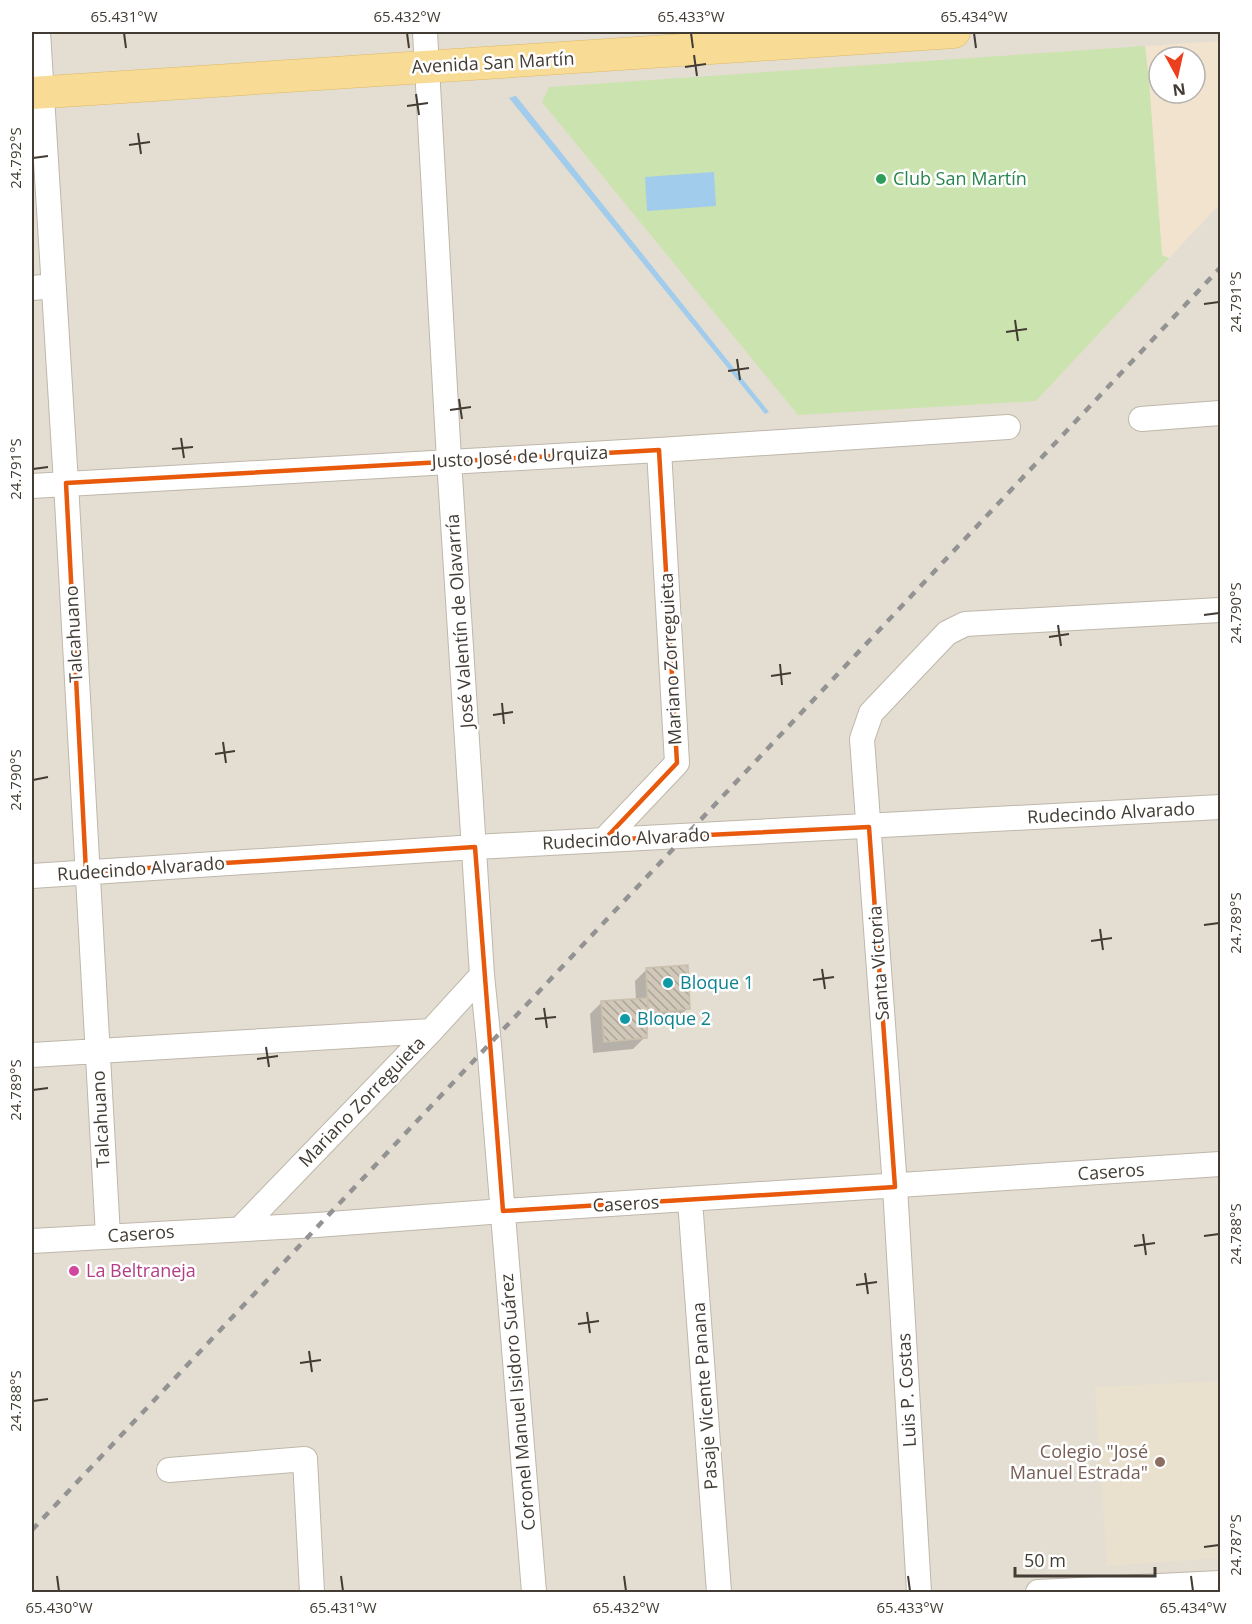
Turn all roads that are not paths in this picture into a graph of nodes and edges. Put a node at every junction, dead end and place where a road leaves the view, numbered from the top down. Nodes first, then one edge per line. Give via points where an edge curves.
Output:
1 (38, 32) edge
2 (425, 32) edge
3 (941, 32) edge
4 (428, 66) junction
5 (36, 93) edge
6 (42, 287) edge
7 (1221, 413) edge
8 (1141, 419) dead end
9 (1008, 427) dead end
10 (659, 450) junction
11 (449, 460) junction
12 (66, 483) junction
13 (32, 486) edge
14 (1221, 610) edge
15 (1221, 807) edge
16 (869, 827) junction
17 (604, 840) junction
18 (475, 847) junction
19 (86, 872) junction
20 (32, 876) edge
21 (482, 975) junction
22 (431, 1031) junction
23 (97, 1051) junction
24 (32, 1055) edge
25 (1221, 1164) edge
26 (895, 1187) junction
27 (690, 1200) junction
28 (503, 1211) junction
29 (241, 1228) junction
30 (108, 1236) junction
31 (32, 1241) edge
32 (169, 1470) dead end
33 (1221, 1583) edge
34 (312, 1593) edge
35 (534, 1593) edge
36 (719, 1593) edge
37 (919, 1593) edge
38 (1038, 1593) edge

1 - 5 street, Talcahuano
2 - 4 street, José Valentín de Olavarría
3 - 4 main road, Avenida San Martín
4 - 5 main road, Avenida San Martín
4 - 11 street, José Valentín de Olavarría
5 - 6 street, Talcahuano
6 - 12 street, Talcahuano
7 - 8 street
9 - 10 street, Justo José de Urquiza
10 - 11 street, Justo José de Urquiza
10 - 17 street, Mariano Zorreguieta via 677,763
11 - 12 street, Justo José de Urquiza
11 - 18 street, José Valentín de Olavarría
12 - 13 street, Justo José de Urquiza
12 - 19 street, Talcahuano
14 - 16 street, Santa Victoria via 965,624 947,633 872,713 862,739
15 - 16 street, Rudecindo Alvarado
16 - 17 street, Rudecindo Alvarado
16 - 26 street, Santa Victoria
17 - 18 street, Rudecindo Alvarado
18 - 19 street, Rudecindo Alvarado
18 - 21 street, José Valentín de Olavarría
19 - 20 street, Rudecindo Alvarado
19 - 23 street, Talcahuano
21 - 22 street, Mariano Zorreguieta
21 - 28 street, José Valentín de Olavarría
22 - 23 street
22 - 29 street, Mariano Zorreguieta
23 - 24 street
23 - 30 street, Talcahuano
25 - 26 street, Caseros
26 - 27 street, Caseros
26 - 37 street, Luis P. Costas
27 - 28 street, Caseros
27 - 36 street, Pasaje Vicente Panana
28 - 29 street, Caseros
28 - 35 street, Coronel Manuel Isidoro Suárez
29 - 30 street, Caseros
30 - 31 street, Caseros
32 - 34 street via 305,1459
33 - 38 street

